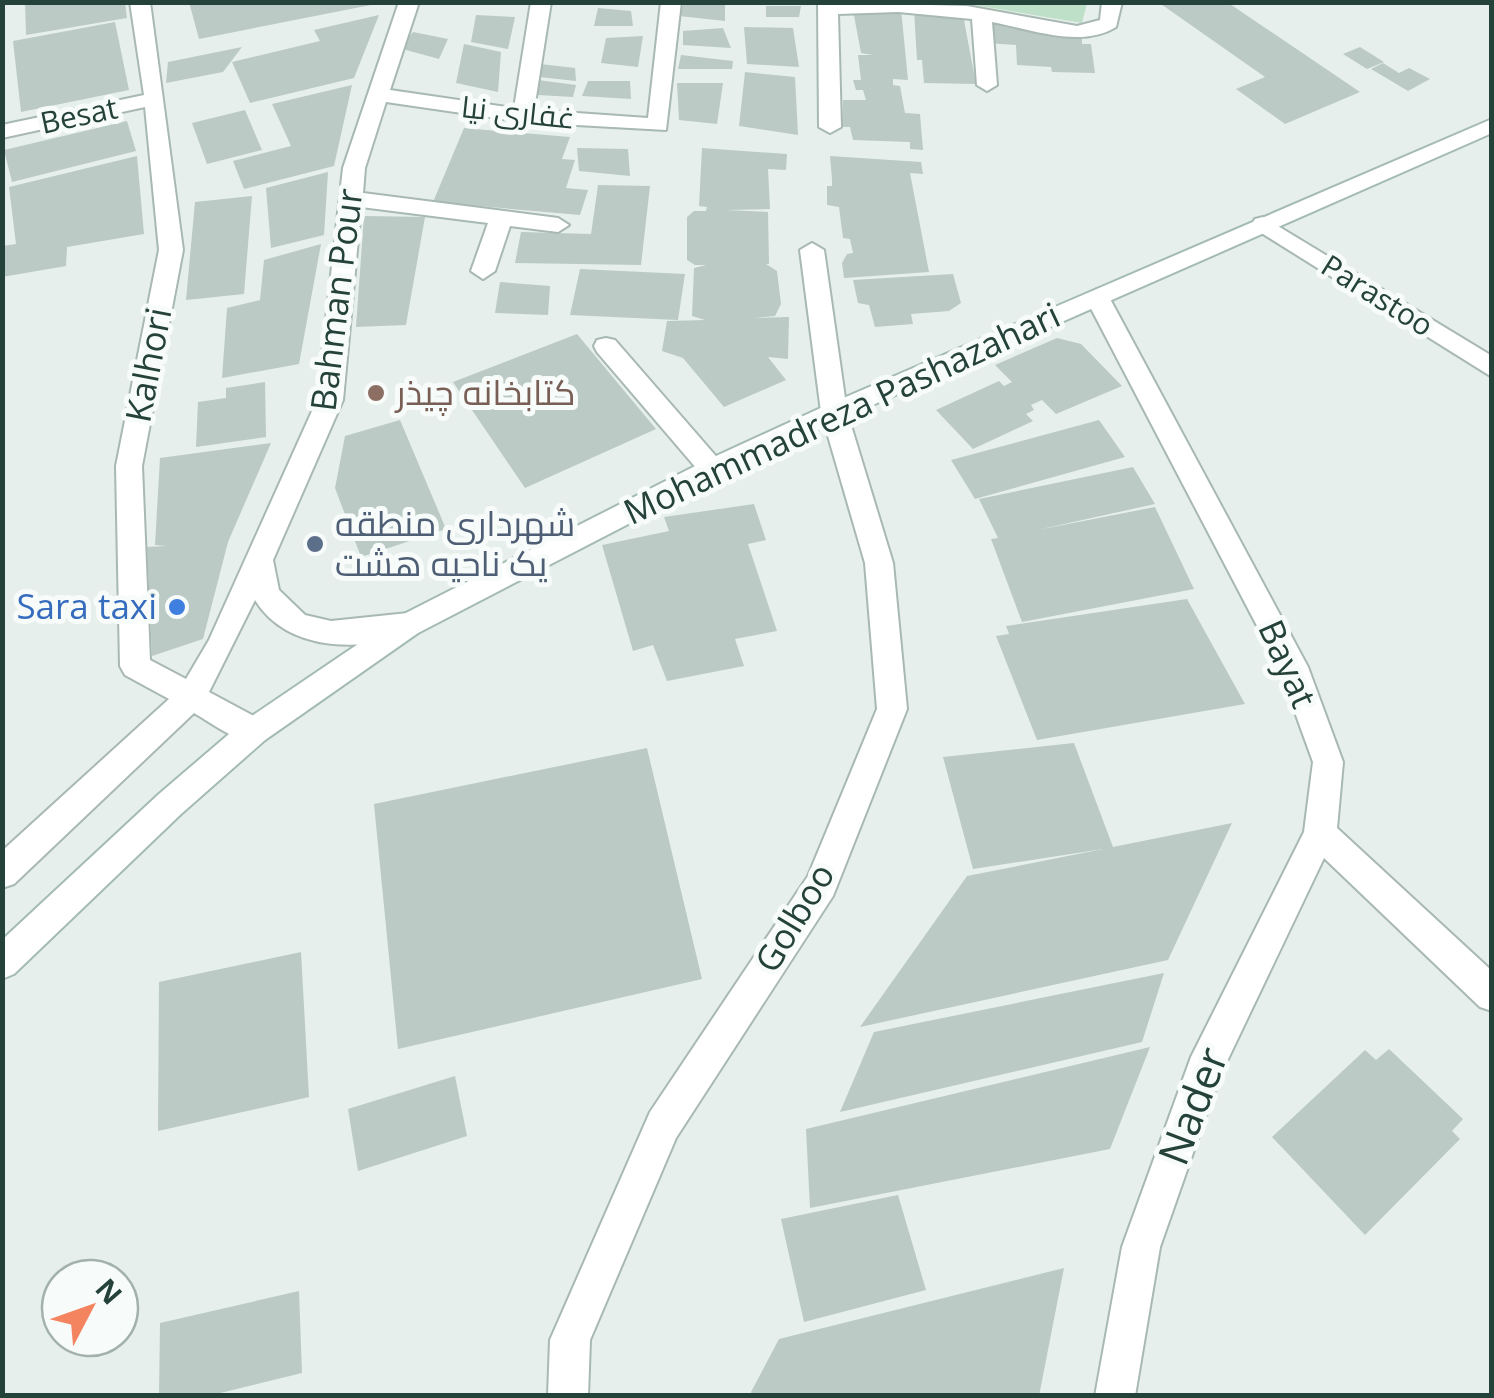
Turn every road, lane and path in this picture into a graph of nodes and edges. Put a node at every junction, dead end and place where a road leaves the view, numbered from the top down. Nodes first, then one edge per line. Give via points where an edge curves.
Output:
1 (140, 2) edge
2 (541, 2) edge
3 (672, 2) edge
4 (1112, 2) edge
5 (408, 3) edge
6 (829, 6) edge
7 (982, 15) junction
8 (986, 85) dead end
9 (378, 94) junction
10 (155, 99) junction
11 (523, 116) junction
12 (1492, 125) edge
13 (830, 127) dead end
14 (2, 132) edge
15 (351, 199) junction
16 (501, 219) junction
17 (1263, 224) junction
18 (558, 225) dead end
19 (812, 250) dead end
20 (482, 271) dead end
21 (1097, 296) junction
22 (606, 346) dead end
23 (1492, 368) edge
24 (834, 412) junction
25 (712, 469) junction
26 (258, 557) junction
27 (408, 626) junction
28 (191, 697) junction
29 (254, 731) junction
30 (1320, 833) junction
31 (2, 873) edge
32 (2, 963) edge
33 (1492, 995) edge
34 (568, 1396) edge
35 (1115, 1396) edge

1 - 10 street, Kalhori
2 - 11 street
3 - 11 street, غفاری نیا via 658,124
4 - 7 street via 1109,22 1098,30
5 - 9 street, Bahman Pour
6 - 7 street
6 - 13 street
7 - 8 street
9 - 11 street, غفاری نیا
9 - 15 street, Bahman Pour
10 - 14 street, Besat
10 - 28 street, Kalhori via 172,250 128,466 135,666
12 - 17 street, Mohammadreza Pashazahari
15 - 16 street
15 - 26 street, Bahman Pour via 330,400
16 - 18 street
16 - 20 street
17 - 21 street, Mohammadreza Pashazahari
17 - 23 street, Parastoo
19 - 24 street, Golboo
21 - 24 street, Mohammadreza Pashazahari
21 - 30 street, Bayat via 1293,666 1328,762
22 - 25 street
24 - 25 street, Mohammadreza Pashazahari
24 - 34 street, Golboo via 879,563 892,710 821,884 664,1125 570,1340
25 - 27 street, Mohammadreza Pashazahari
26 - 27 street via 267,596 296,624 348,635
26 - 28 street, Bahman Pour
27 - 29 street, Mohammadreza Pashazahari
28 - 29 street
28 - 31 street, Bahman Pour
29 - 32 street, Mohammadreza Pashazahari
30 - 33 street
30 - 35 street, Nader via 1204,1070 1140,1247

